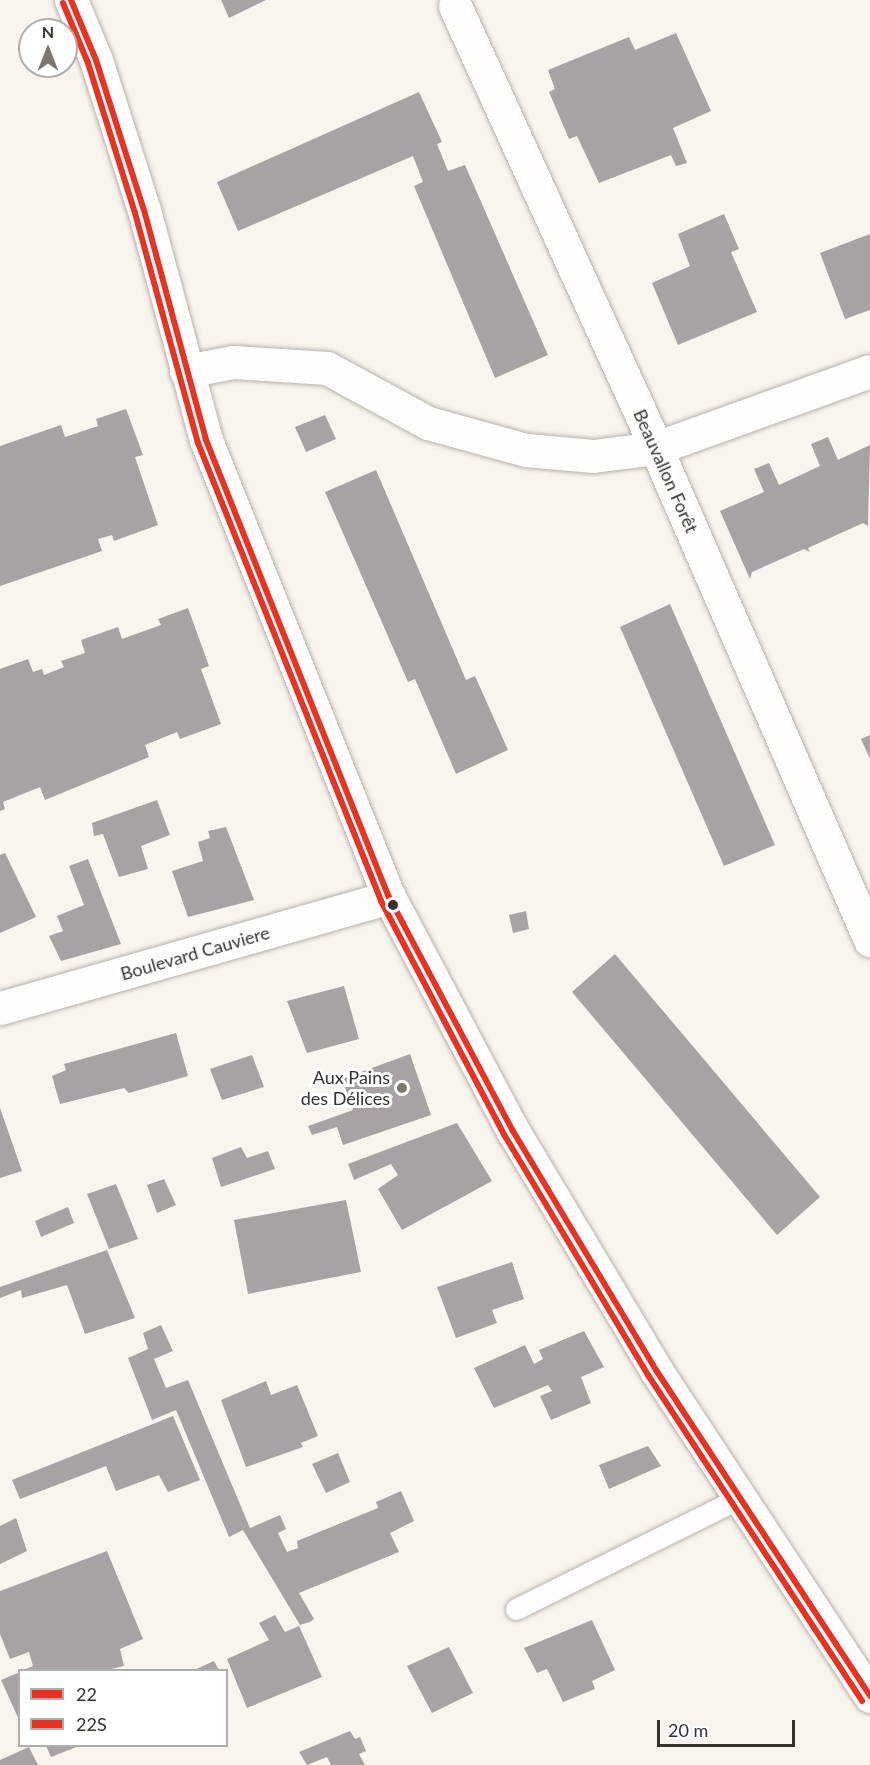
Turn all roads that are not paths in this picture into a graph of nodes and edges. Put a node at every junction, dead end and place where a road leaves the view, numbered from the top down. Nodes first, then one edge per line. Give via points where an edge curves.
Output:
1 (71, 0) edge
2 (455, 6) dead end
3 (186, 371) junction
4 (870, 371) edge
5 (656, 448) junction
6 (389, 897) junction
7 (870, 940) edge
8 (0, 1008) edge
9 (740, 1498) junction
10 (516, 1609) dead end
11 (870, 1696) edge

1 - 3 street via 96,60 144,210
2 - 5 street, Beauvallon Forêt
3 - 5 street via 233,362 327,368 428,423 526,450 593,456
3 - 6 street via 211,451
4 - 5 street
5 - 7 street, Beauvallon Forêt
6 - 8 street, Boulevard Cauviere
6 - 9 street via 513,1131 656,1370
9 - 10 lane
9 - 11 street

